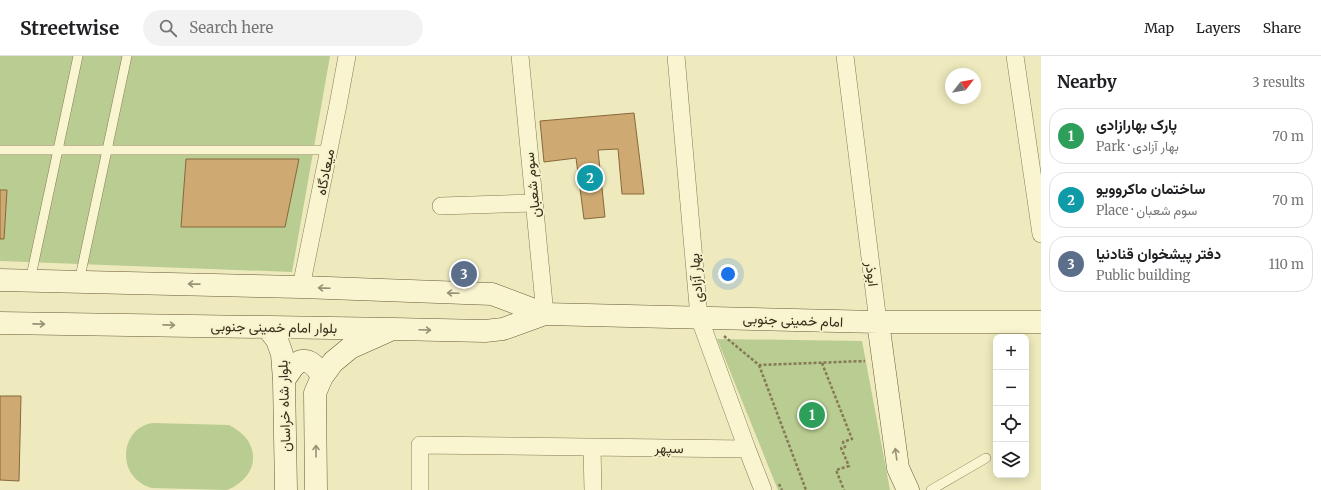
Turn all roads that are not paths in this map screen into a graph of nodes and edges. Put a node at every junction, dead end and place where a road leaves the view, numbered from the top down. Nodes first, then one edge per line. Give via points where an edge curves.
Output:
1 (78, 56) edge
2 (126, 56) edge
3 (347, 56) edge
4 (520, 56) edge
5 (676, 56) edge
6 (845, 56) edge
7 (1015, 56) edge
8 (0, 150) edge
9 (59, 150) junction
10 (106, 150) junction
11 (329, 150) junction
12 (534, 203) junction
13 (441, 206) dead end
14 (1041, 234) edge
15 (0, 280) edge
16 (30, 281) junction
17 (79, 282) junction
18 (301, 287) junction
19 (545, 314) junction
20 (699, 317) junction
21 (878, 322) junction
22 (1041, 322) edge
23 (0, 323) edge
24 (267, 327) junction
25 (394, 329) junction
26 (322, 377) junction
27 (284, 380) junction
28 (592, 448) junction
29 (746, 449) junction
30 (986, 458) dead end
31 (286, 490) edge
32 (316, 490) edge
33 (420, 490) edge
34 (593, 490) edge
35 (763, 490) edge
36 (908, 490) edge
37 (931, 490) edge

1 - 9 lane
2 - 10 lane
3 - 11 street, میعادگاه
4 - 12 street, سوم شعبان
5 - 20 street, بهار آزادی
6 - 21 street, ابوذر
7 - 14 street
8 - 9 lane
9 - 10 lane
9 - 16 lane
10 - 11 lane
10 - 17 lane
11 - 18 street, میعادگاه
12 - 13 street
12 - 19 street, سوم شعبان
15 - 16 main road
16 - 17 main road
18 -> 17 main road
19 -> 18 main road via 492,294
19 - 20 main road, امام خمینی جنوبی
25 -> 19 main road, بلوار امام خمینی جنوبی via 485,331 503,329
20 - 21 main road, امام خمینی جنوبی
20 - 29 street, بهار آزادی
21 - 22 main road, امام خمینی جنوبی
36 -> 21 main road, ابوذر via 898,468
23 -> 24 main road, بلوار امام خمینی جنوبی
24 - 25 main road, بلوار امام خمینی جنوبی
24 - 27 main road, بلوار شاه خراسان via 278,340
25 - 26 main road via 350,348 333,362
26 - 27 main road via 318,368 306,361 294,366
32 -> 26 main road via 315,393
27 - 31 main road, بلوار شاه خراسان
28 - 29 street, سپهر
28 - 33 street, سپهر via 420,445
28 - 34 street
29 - 35 street, بهار آزادی
30 - 37 lane

